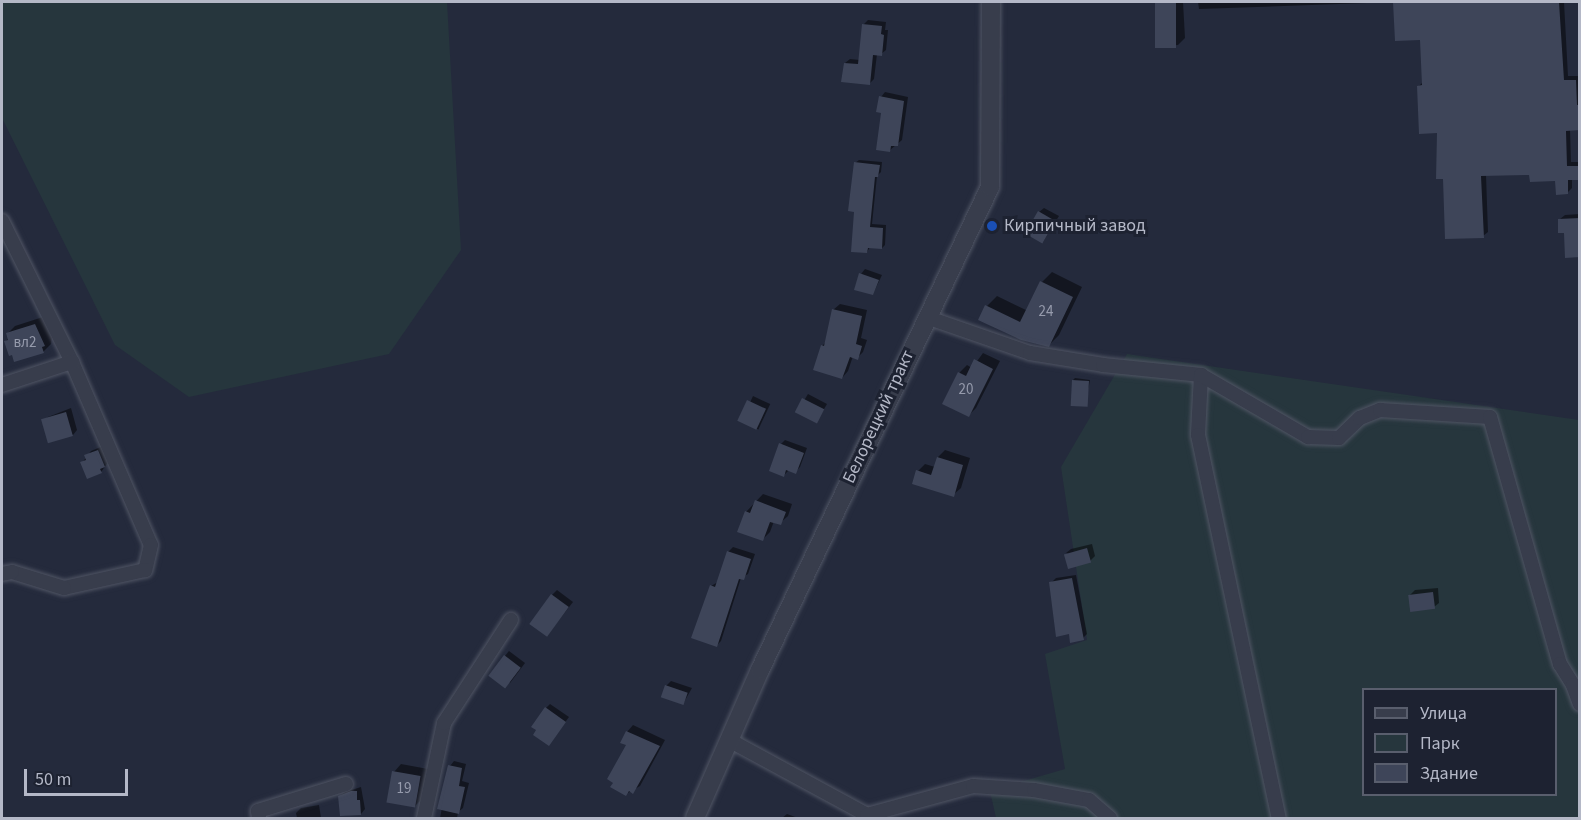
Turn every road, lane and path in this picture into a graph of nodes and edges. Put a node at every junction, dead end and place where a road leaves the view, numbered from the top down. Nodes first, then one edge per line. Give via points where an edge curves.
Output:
1 (991, 2) edge
2 (2, 221) edge
3 (926, 317) junction
4 (72, 362) junction
5 (1201, 375) junction
6 (2, 386) edge
7 (2, 574) edge
8 (511, 620) dead end
9 (1580, 704) edge
10 (729, 740) junction
11 (346, 784) dead end
12 (259, 819) edge
13 (424, 819) edge
14 (695, 819) edge
15 (1110, 819) edge
16 (1279, 819) edge

1 - 3 street, Белорецкий тракт via 990,187
2 - 4 street
3 - 5 street via 1030,352 1103,365
3 - 10 street, Белорецкий тракт
4 - 6 street
4 - 7 street via 151,545 145,570 64,588 12,572
5 - 9 street via 1308,437 1339,438 1360,418 1380,410 1490,417 1560,664
5 - 16 street via 1198,435
8 - 13 street via 444,723
10 - 14 street, Белорецкий тракт
10 - 15 street via 867,815 973,786 1034,790 1089,800
11 - 12 street via 258,811

